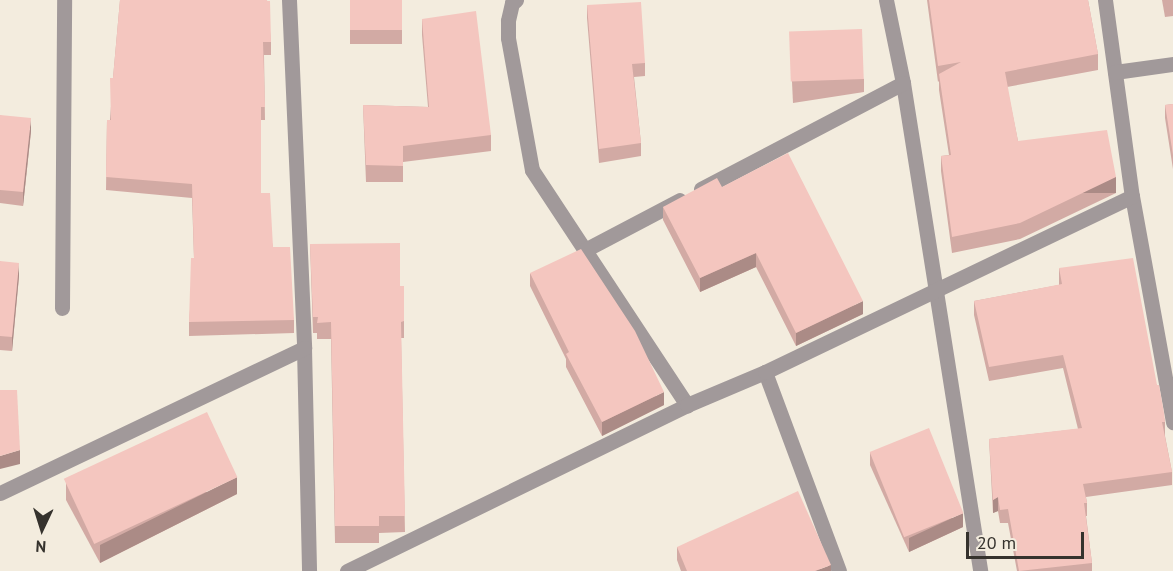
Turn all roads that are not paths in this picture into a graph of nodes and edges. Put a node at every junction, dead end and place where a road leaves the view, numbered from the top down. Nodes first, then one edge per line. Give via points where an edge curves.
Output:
1 (64, 0) edge
2 (289, 0) edge
3 (516, 0) edge
4 (886, 0) edge
5 (1105, 0) edge
6 (1173, 64) edge
7 (1115, 72) junction
8 (903, 83) junction
9 (1132, 196) junction
10 (585, 250) junction
11 (936, 289) junction
12 (62, 308) dead end
13 (304, 348) junction
14 (765, 372) junction
15 (687, 405) junction
16 (1173, 422) edge
17 (0, 493) edge
18 (309, 571) edge
19 (347, 571) edge
20 (839, 571) edge
21 (981, 571) edge

1 - 12 street
2 - 13 street
3 - 10 street via 508,21 508,39 532,170
4 - 8 street
5 - 7 street
6 - 7 street
7 - 9 street
8 - 10 street
8 - 11 street
9 - 11 street
9 - 16 street
10 - 15 street
11 - 14 street
11 - 21 street
13 - 17 street
13 - 18 street
14 - 15 street
14 - 20 street
15 - 19 street

